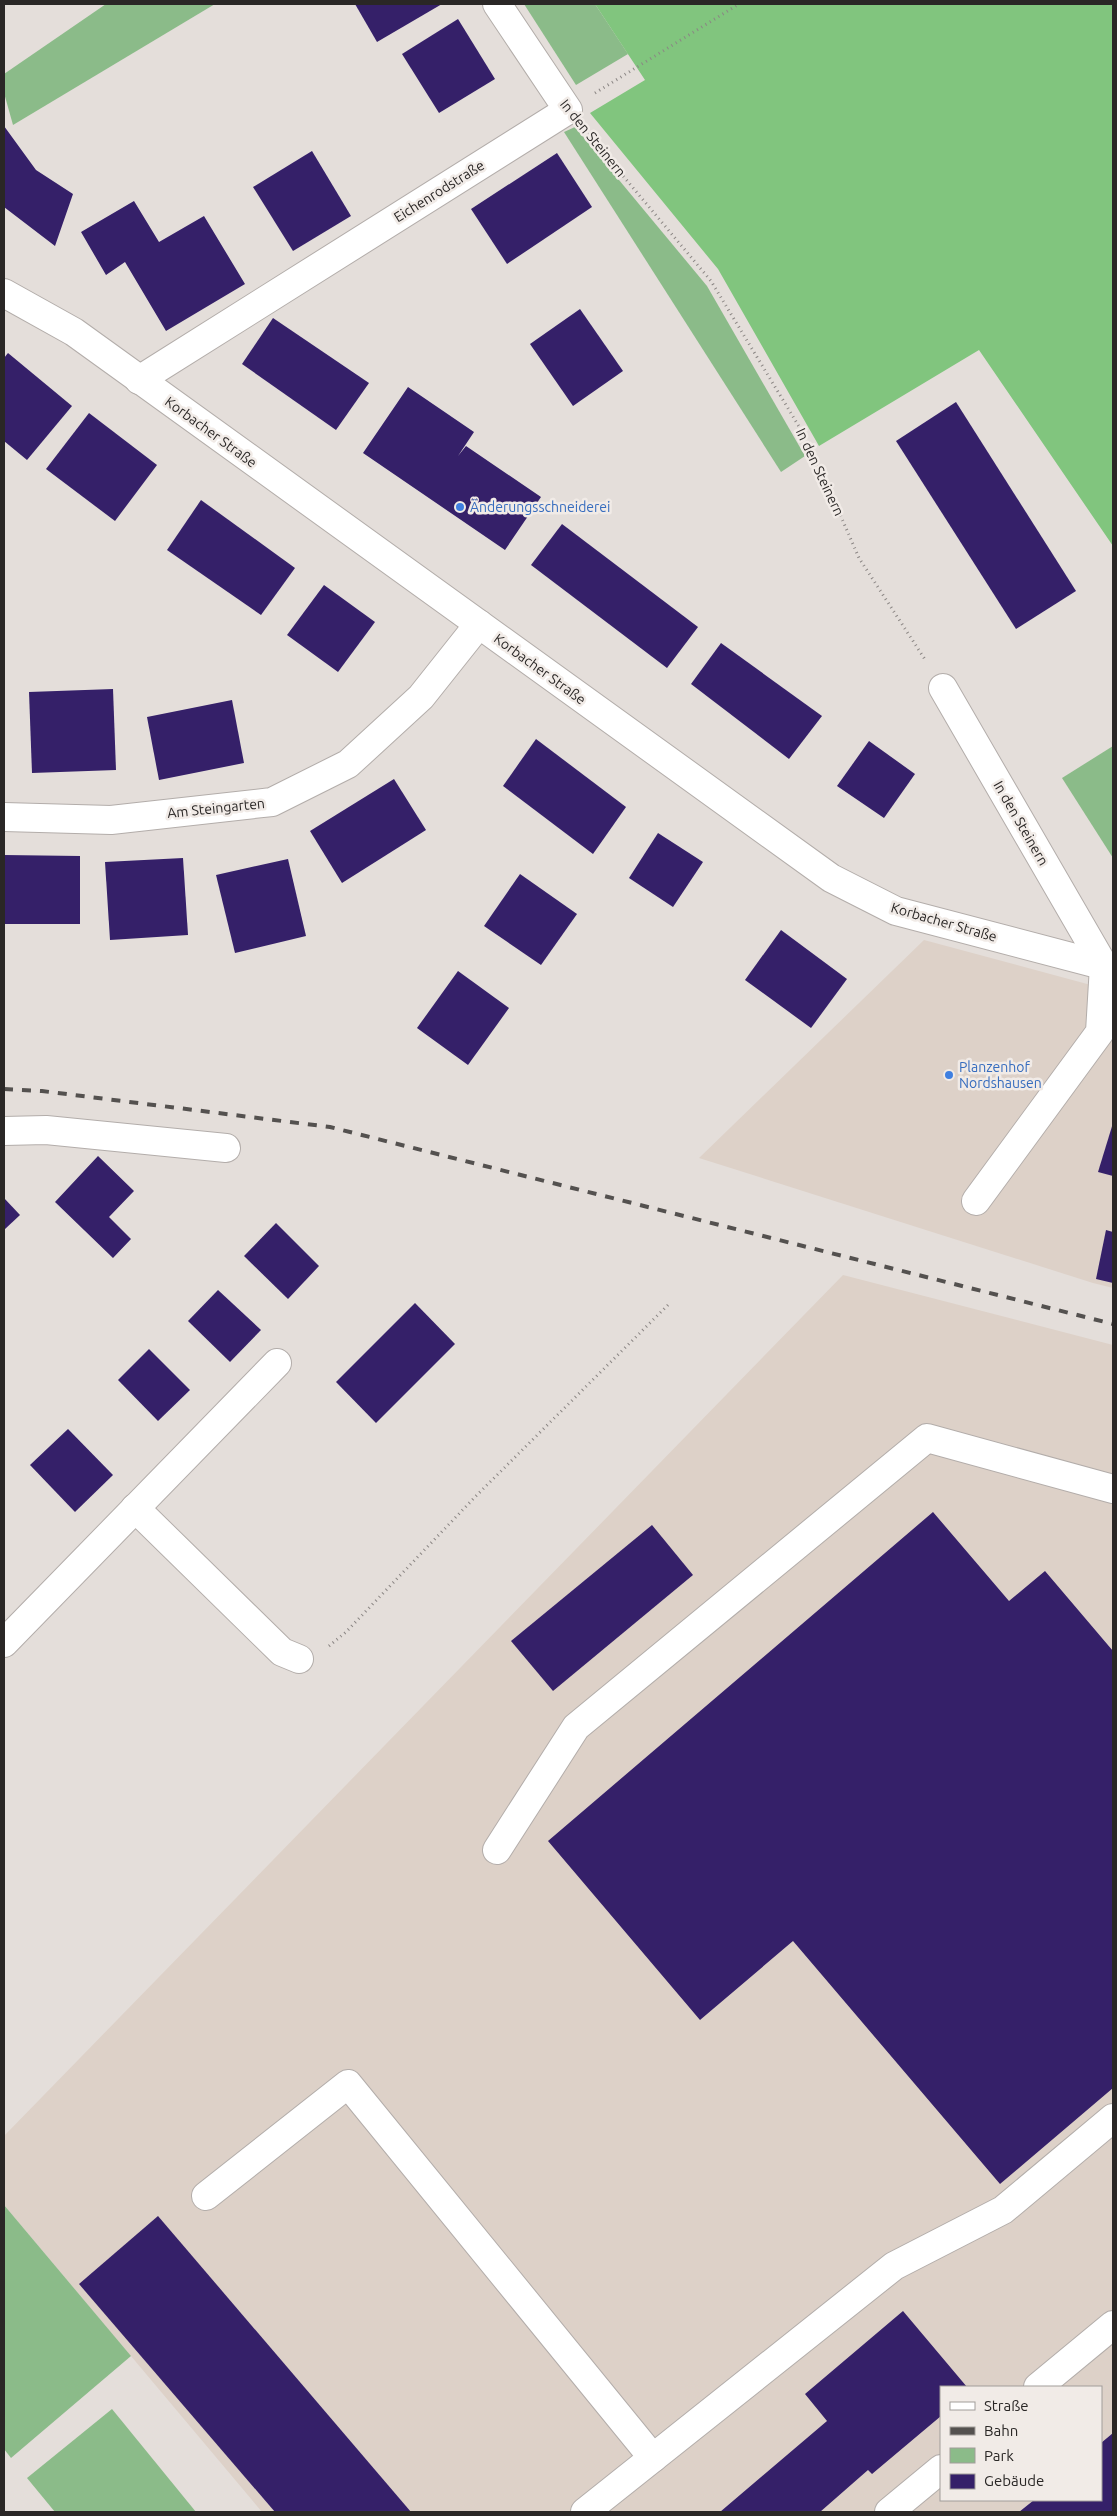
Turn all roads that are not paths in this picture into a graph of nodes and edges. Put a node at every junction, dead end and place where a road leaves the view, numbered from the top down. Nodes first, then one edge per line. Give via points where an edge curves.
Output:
1 (497, 4) edge
2 (568, 110) joint
3 (6, 296) edge
4 (139, 380) junction
5 (479, 624) junction
6 (943, 688) road end
7 (4, 817) edge
8 (1109, 967) edge
9 (4, 1131) edge
10 (226, 1148) dead end
11 (976, 1201) dead end
12 (277, 1363) dead end
13 (1113, 1489) edge
14 (135, 1508) junction
15 (4, 1643) edge
16 (299, 1660) road end
17 (497, 1850) dead end
18 (1113, 2118) edge
19 (206, 2196) dead end
20 (1113, 2325) edge
21 (1039, 2386) edge
22 (654, 2458) junction
23 (940, 2470) edge
24 (585, 2512) edge
25 (889, 2512) edge

1 - 2 street, In den Steinern
2 - 4 street, Eichenrodstraße
3 - 4 street, Korbacher Straße via 74,332
4 - 5 street, Korbacher Straße
5 - 7 street, Am Steingarten via 421,697 348,764 272,802 111,820
5 - 8 street, Korbacher Straße via 831,878 896,911
6 - 8 street, In den Steinern
8 - 11 street via 1100,1032
9 - 10 street via 46,1130
12 - 14 street
13 - 17 street via 927,1438 576,1726
14 - 15 street
14 - 16 street via 282,1652
18 - 22 street via 1003,2210 894,2266
19 - 22 street via 348,2084
20 - 21 street
22 - 24 street
23 - 25 street

